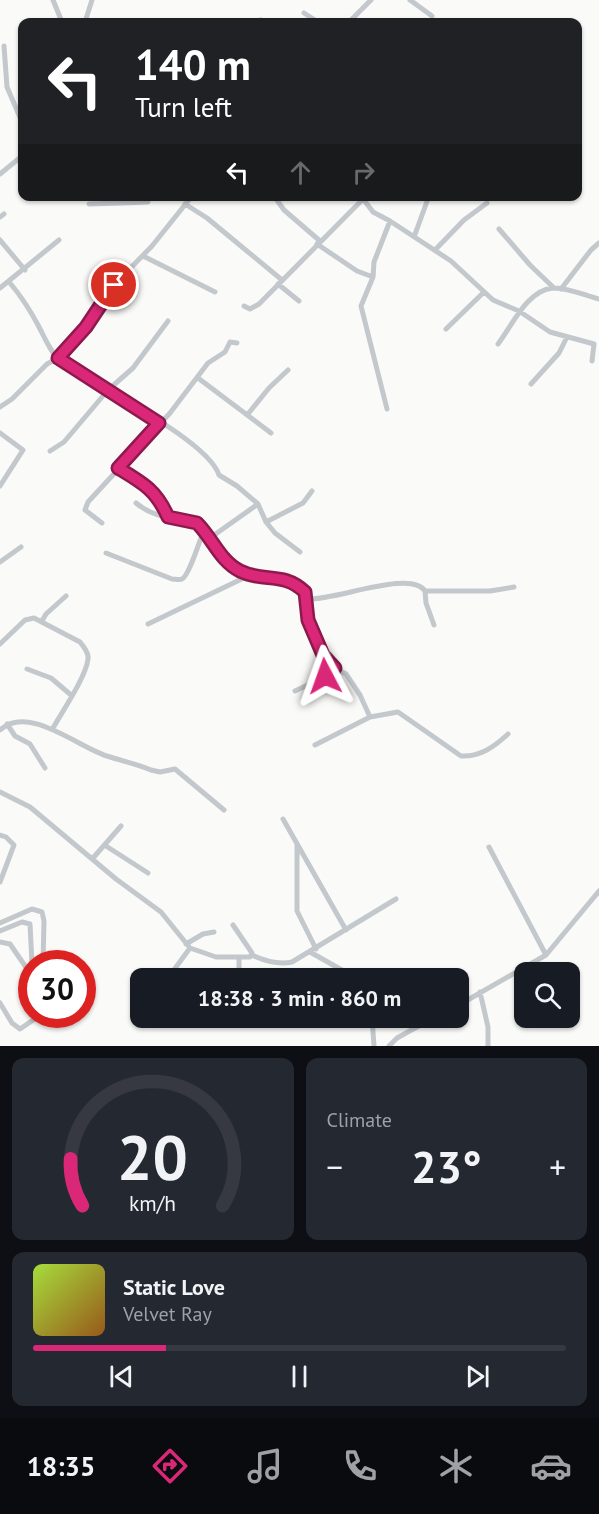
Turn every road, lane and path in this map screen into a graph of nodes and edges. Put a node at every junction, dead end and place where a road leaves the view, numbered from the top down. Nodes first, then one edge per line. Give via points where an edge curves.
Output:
1 (53, 0) edge
2 (92, 0) edge
3 (371, 0) edge
4 (410, 0) edge
5 (304, 13) dead end
6 (432, 16) dead end
7 (60, 18) edge
8 (86, 18) edge
9 (312, 18) edge
10 (353, 18) edge
11 (4, 46) dead end
12 (18, 113) edge
13 (18, 159) edge
14 (0, 174) edge
15 (113, 201) edge
16 (134, 201) edge
17 (188, 201) edge
18 (278, 201) edge
19 (359, 201) edge
20 (366, 201) edge
21 (427, 201) edge
22 (148, 202) dead end
23 (487, 202) dead end
24 (89, 204) dead end
25 (185, 204) junction
26 (390, 221) junction
27 (499, 229) dead end
28 (414, 237) junction
29 (0, 240) edge
30 (59, 240) dead end
31 (319, 243) junction
32 (599, 243) edge
33 (435, 250) junction
34 (143, 256) junction
35 (25, 270) junction
36 (373, 277) junction
37 (280, 282) junction
38 (10, 283) junction
39 (0, 288) edge
40 (554, 288) junction
41 (561, 289) junction
42 (215, 292) dead end
43 (484, 292) junction
44 (599, 299) edge
45 (299, 302) dead end
46 (244, 306) dead end
47 (519, 311) junction
48 (168, 321) dead end
49 (446, 329) dead end
50 (567, 338) junction
51 (237, 343) dead end
52 (498, 344) dead end
53 (58, 358) junction
54 (592, 361) dead end
55 (288, 370) dead end
56 (198, 378) junction
57 (531, 384) dead end
58 (108, 390) junction
59 (0, 407) edge
60 (387, 409) dead end
61 (248, 414) junction
62 (159, 423) junction
63 (0, 433) edge
64 (271, 433) dead end
65 (50, 451) dead end
66 (118, 468) junction
67 (0, 486) edge
68 (312, 491) dead end
69 (136, 503) dead end
70 (258, 504) junction
71 (168, 517) junction
72 (266, 522) junction
73 (102, 523) dead end
74 (204, 530) junction
75 (210, 538) junction
76 (21, 547) dead end
77 (300, 552) dead end
78 (106, 553) dead end
79 (0, 562) edge
80 (250, 575) junction
81 (514, 587) dead end
82 (425, 591) junction
83 (66, 596) dead end
84 (307, 599) junction
85 (42, 621) junction
86 (148, 624) dead end
87 (434, 625) dead end
88 (0, 644) edge
89 (335, 668) junction
90 (27, 669) dead end
91 (295, 691) dead end
92 (71, 695) junction
93 (370, 717) junction
94 (7, 724) junction
95 (53, 728) junction
96 (0, 730) edge
97 (508, 734) dead end
98 (315, 745) dead end
99 (45, 768) dead end
100 (0, 792) edge
101 (224, 810) dead end
102 (283, 819) dead end
103 (121, 826) dead end
104 (0, 835) edge
105 (297, 843) junction
106 (106, 846) junction
107 (489, 847) dead end
108 (93, 858) junction
109 (148, 873) dead end
110 (0, 882) edge
111 (599, 891) edge
112 (396, 899) dead end
113 (0, 923) edge
114 (233, 925) dead end
115 (346, 930) junction
116 (0, 931) edge
117 (214, 932) dead end
118 (0, 942) edge
119 (188, 946) junction
120 (316, 949) junction
121 (31, 950) edge
122 (43, 950) edge
123 (310, 952) junction
124 (18, 955) edge
125 (252, 955) junction
126 (546, 955) junction
127 (238, 957) junction
128 (174, 968) edge
129 (239, 968) edge
130 (338, 968) edge
131 (480, 992) junction
132 (469, 999) edge
133 (0, 1003) edge
134 (18, 1028) edge
135 (373, 1028) edge
136 (415, 1028) edge
137 (374, 1046) edge
138 (389, 1046) edge
139 (488, 1046) edge

1 - 7 street
2 - 8 street
3 - 10 street
4 - 6 street
5 - 9 street
11 - 12 street via 7,87
13 - 14 street
15 - 24 street
16 - 22 street
17 - 25 street
18 - 31 street
19 - 31 street
20 - 26 street via 373,212
21 - 28 street
23 - 33 street
25 - 34 street
25 - 37 street via 207,218
26 - 28 street
26 - 36 street via 374,262
27 - 40 street
28 - 33 street
29 - 35 street
30 - 35 street
31 - 36 street via 357,271
31 - 37 street
32 - 41 street
33 - 43 street
34 - 42 street
34 - 53 street via 114,285 86,327
35 - 38 street
36 - 60 street via 363,298 362,314
37 - 45 street
37 - 46 street via 253,308
38 - 39 street
38 - 53 street
40 - 41 street
40 - 47 street via 536,296
41 - 44 street
43 - 47 street
43 - 49 street
47 - 50 street via 550,332
47 - 52 street
48 - 58 street via 132,368
50 - 54 street via 594,344
50 - 57 street
51 - 56 street via 230,342
53 - 58 street
53 - 59 street
55 - 61 street
56 - 61 street
56 - 62 street
58 - 62 street
58 - 65 street via 64,442
61 - 64 street
62 - 66 street
62 - 70 street via 207,456 223,479
63 - 67 street via 23,450
66 - 71 street via 149,486
66 - 73 street via 85,507
68 - 72 street via 303,503
69 - 71 street via 147,512
70 - 72 street
70 - 75 street
71 - 74 street via 197,523
72 - 77 street
74 - 75 street
74 - 78 street via 180,580
75 - 80 street via 227,562
76 - 79 street
80 - 84 street via 288,579 305,592
80 - 86 street
81 - 82 street
82 - 84 street via 416,584 401,582
82 - 87 street
83 - 85 street
84 - 89 street via 308,620
85 - 88 street via 25,620
85 - 92 street via 80,642 88,653 84,672
89 - 91 street
89 - 93 street via 346,674
90 - 92 street via 51,678
92 - 95 street
93 - 97 street via 398,712 461,756 472,757 496,746
93 - 98 street
94 - 95 street via 32,723
94 - 96 street
94 - 99 street via 15,736 30,744
95 - 101 street via 79,745 107,756 157,772 175,769
100 - 108 street via 30,807
102 - 105 street
103 - 106 street
104 - 110 street via 15,845
105 - 115 street
105 - 120 street via 297,911
106 - 108 street
106 - 109 street
107 - 126 street
108 - 119 street via 161,912
111 - 126 street
112 - 115 street
113 - 122 street via 32,909 42,912
114 - 125 street
115 - 120 street
116 - 121 street via 22,922 30,924
117 - 119 street via 203,934
118 - 124 street via 12,946
119 - 127 street via 216,957
119 - 128 street
120 - 123 street
123 - 125 street via 283,964
123 - 130 street
125 - 127 street
126 - 131 street
127 - 129 street
131 - 132 street
131 - 139 street via 489,1027
133 - 134 street
135 - 137 street
136 - 138 street

